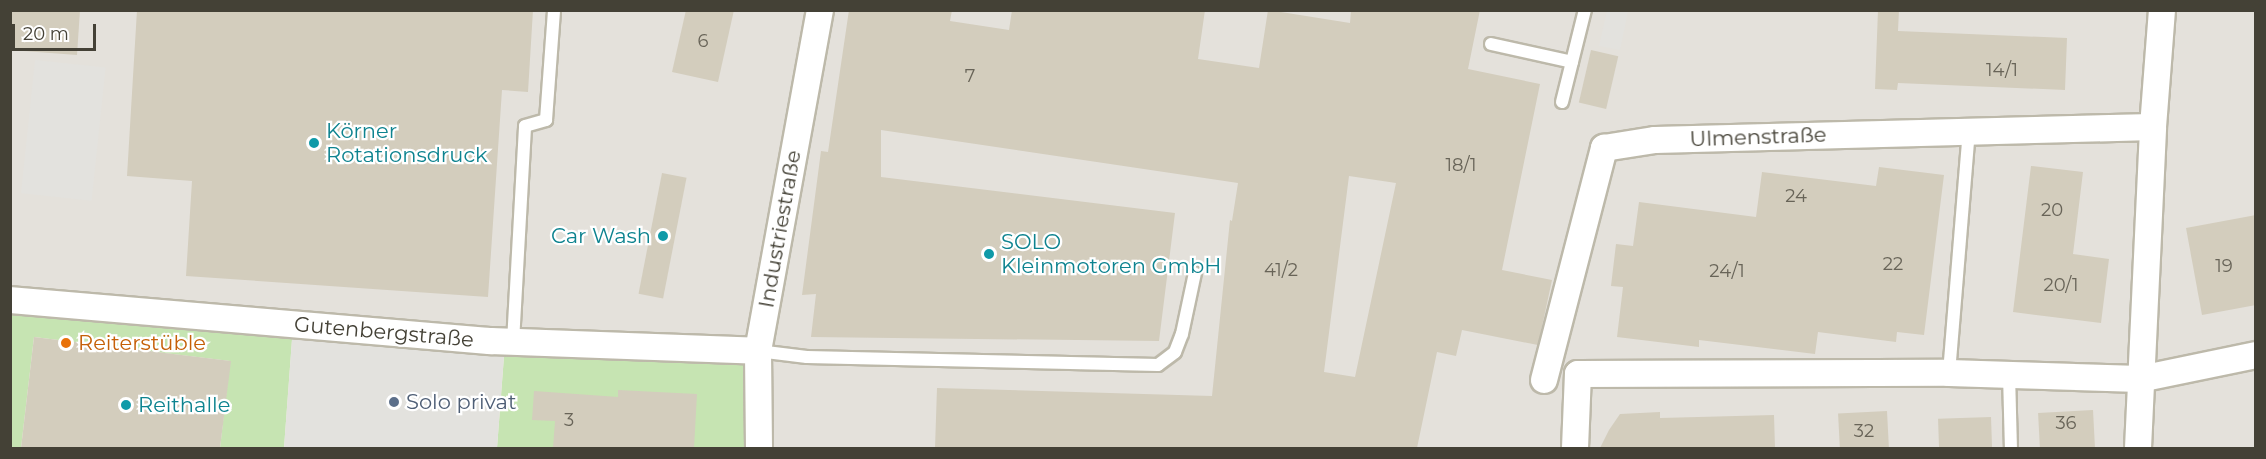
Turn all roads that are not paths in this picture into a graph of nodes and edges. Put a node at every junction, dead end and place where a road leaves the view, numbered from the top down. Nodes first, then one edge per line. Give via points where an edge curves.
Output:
1 (554, 10) edge
2 (820, 10) edge
3 (1585, 10) edge
4 (2162, 10) edge
5 (1491, 44) dead end
6 (1572, 62) junction
7 (1562, 102) dead end
8 (2153, 127) junction
9 (1969, 132) junction
10 (1195, 273) dead end
11 (10, 300) edge
12 (513, 342) junction
13 (758, 351) junction
14 (2256, 355) edge
15 (1949, 374) junction
16 (2010, 374) junction
17 (2140, 379) junction
18 (1544, 380) dead end
19 (759, 448) edge
20 (1575, 448) edge
21 (2011, 448) edge
22 (2138, 448) edge

1 - 12 lane via 546,120 525,126
2 - 13 street, Industriestraße
3 - 6 lane
4 - 8 street
5 - 6 lane
6 - 7 lane
8 - 9 street, Ulmenstraße
8 - 17 street
9 - 15 lane
9 - 18 street, Ulmenstraße via 1655,140 1604,148
10 - 13 lane via 1182,334 1174,352 1158,364 807,357
11 - 12 street, Gutenbergstraße
12 - 13 street, Gutenbergstraße
13 - 19 street, Industriestraße
14 - 17 street
15 - 16 street
15 - 20 street via 1578,374
16 - 17 street
16 - 21 lane
17 - 22 street

